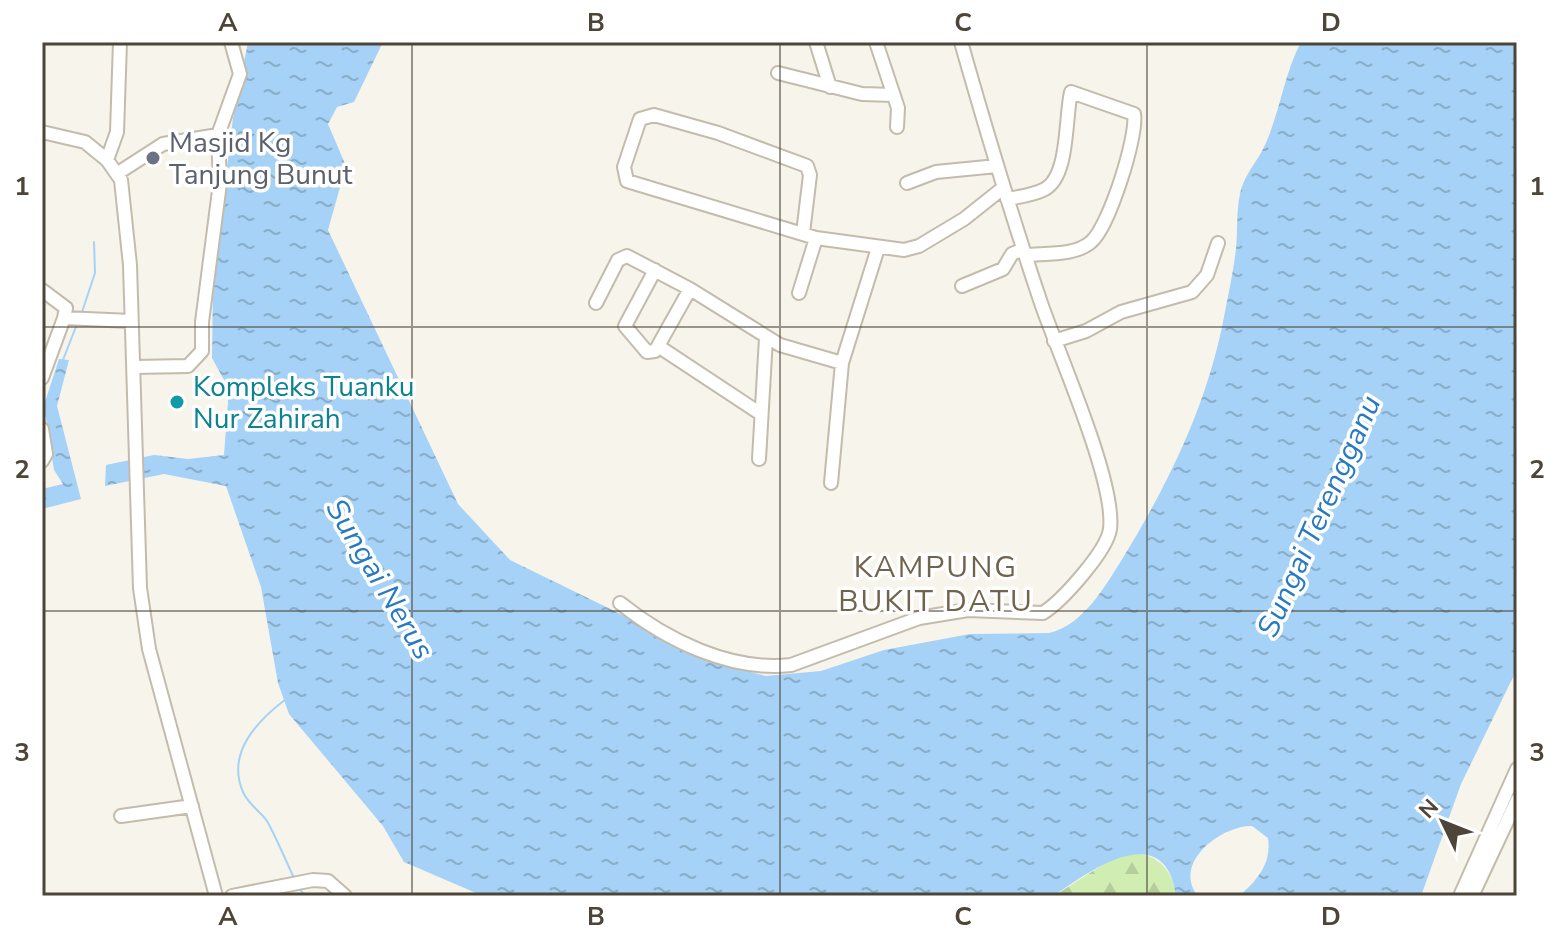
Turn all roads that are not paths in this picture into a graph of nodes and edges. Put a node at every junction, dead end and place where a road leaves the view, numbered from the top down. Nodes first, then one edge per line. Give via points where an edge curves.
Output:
1 (120, 42) edge
2 (231, 42) edge
3 (816, 42) edge
4 (876, 42) edge
5 (961, 42) edge
6 (778, 73) dead end
7 (830, 87) junction
8 (893, 95) junction
9 (897, 127) dead end
10 (42, 132) edge
11 (218, 135) junction
12 (107, 160) junction
13 (997, 166) junction
14 (118, 173) junction
15 (907, 183) dead end
16 (1005, 194) junction
17 (803, 233) junction
18 (816, 238) junction
19 (1218, 243) dead end
20 (878, 248) junction
21 (1024, 252) junction
22 (655, 270) junction
23 (962, 286) dead end
24 (690, 289) junction
25 (42, 290) edge
26 (799, 293) dead end
27 (596, 303) dead end
28 (68, 318) junction
29 (131, 321) junction
30 (766, 338) junction
31 (1054, 341) junction
32 (658, 346) junction
33 (842, 363) junction
34 (134, 367) junction
35 (42, 378) edge
36 (761, 414) junction
37 (42, 429) edge
38 (759, 459) dead end
39 (42, 461) edge
40 (831, 483) dead end
41 (620, 603) dead end
42 (1517, 769) edge
43 (1517, 800) edge
44 (192, 806) junction
45 (121, 816) dead end
46 (216, 896) edge
47 (232, 896) edge
48 (345, 896) edge
49 (1460, 896) edge
50 (1472, 896) edge

1 - 12 street via 117,132
2 - 11 street via 240,74
3 - 7 street
4 - 8 street
5 - 13 street
6 - 7 street
7 - 8 street
8 - 9 street
10 - 12 street via 85,142
11 - 14 street via 163,144
11 - 34 street via 220,183 202,351 188,366
12 - 14 street
13 - 15 street via 936,172
13 - 16 street
14 - 29 street via 126,206
16 - 20 street via 919,246
16 - 21 street
16 - 21 street via 1038,192 1054,180 1062,162 1071,92 1134,114 1119,184 1097,236 1071,251
17 - 17 street via 627,181 624,167 640,119 654,115 705,129 807,166
17 - 18 street
18 - 20 street
18 - 26 street
19 - 31 street via 1207,275 1192,292 1121,312
20 - 33 street
21 - 23 street via 1012,254 1003,269
21 - 31 street
22 - 24 street
22 - 27 street via 621,257
22 - 32 street via 625,326 647,352
24 - 30 street
24 - 32 street
25 - 28 street via 66,308
28 - 29 street
28 - 35 street
29 - 34 street
30 - 33 street
30 - 36 street
31 - 41 street via 1098,462 1110,532 1065,595 1043,613 968,610 919,618 774,667 730,661 662,630
32 - 36 street
33 - 40 street
34 - 44 street via 137,555 149,649
36 - 38 street
37 - 39 street
42 - 49 street
43 - 50 street
44 - 45 street
44 - 46 street
47 - 48 street via 289,882 328,881

